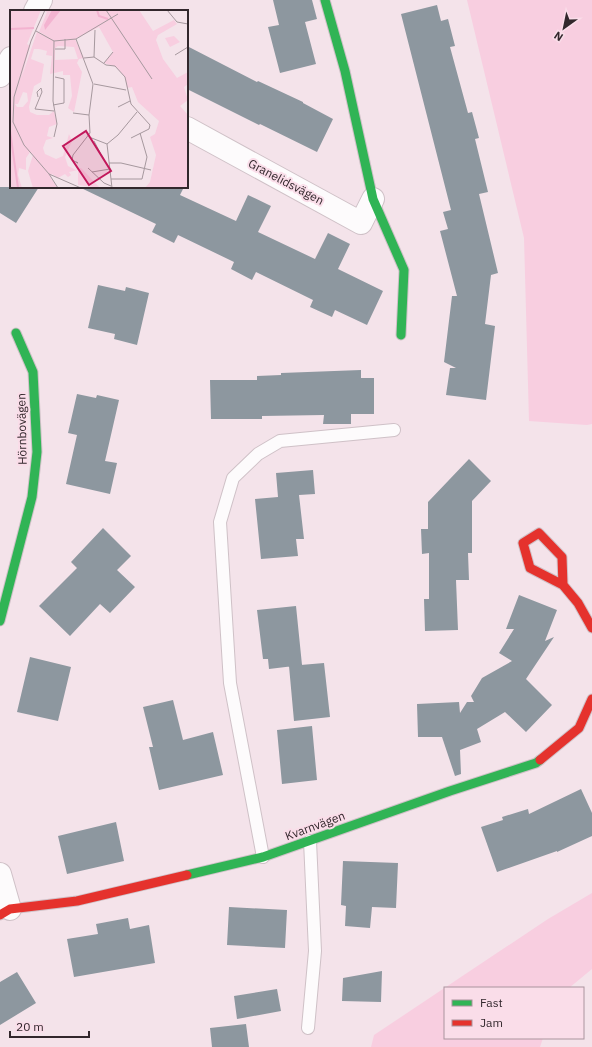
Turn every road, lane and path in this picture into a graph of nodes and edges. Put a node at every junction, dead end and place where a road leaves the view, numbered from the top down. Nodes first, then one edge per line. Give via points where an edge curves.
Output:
1 (41, 0) edge
2 (325, 0) edge
3 (36, 10) edge
4 (10, 60) edge
5 (0, 76) edge
6 (188, 129) edge
7 (374, 199) junction
8 (16, 333) dead end
9 (401, 335) dead end
10 (394, 430) dead end
11 (563, 585) junction
12 (0, 621) edge
13 (592, 628) edge
14 (592, 699) edge
15 (310, 841) junction
16 (263, 857) junction
17 (0, 874) edge
18 (5, 912) edge
19 (308, 1028) dead end

1 - 3 street
2 - 7 street via 345,71
4 - 5 street
6 - 7 street, Granelidsvägen via 361,223
7 - 9 street via 404,270
8 - 12 street, Hörnbovägen via 33,372 37,452 32,497
10 - 16 lane via 280,441 258,454 233,478 220,522 230,683
11 - 11 street via 530,568 523,543 539,533 562,557
11 - 13 street via 578,603
14 - 15 street, Kvarnvägen via 579,728 536,763
15 - 16 street, Kvarnvägen
15 - 19 lane via 315,951
16 - 18 street, Kvarnvägen via 77,901
17 - 18 street

